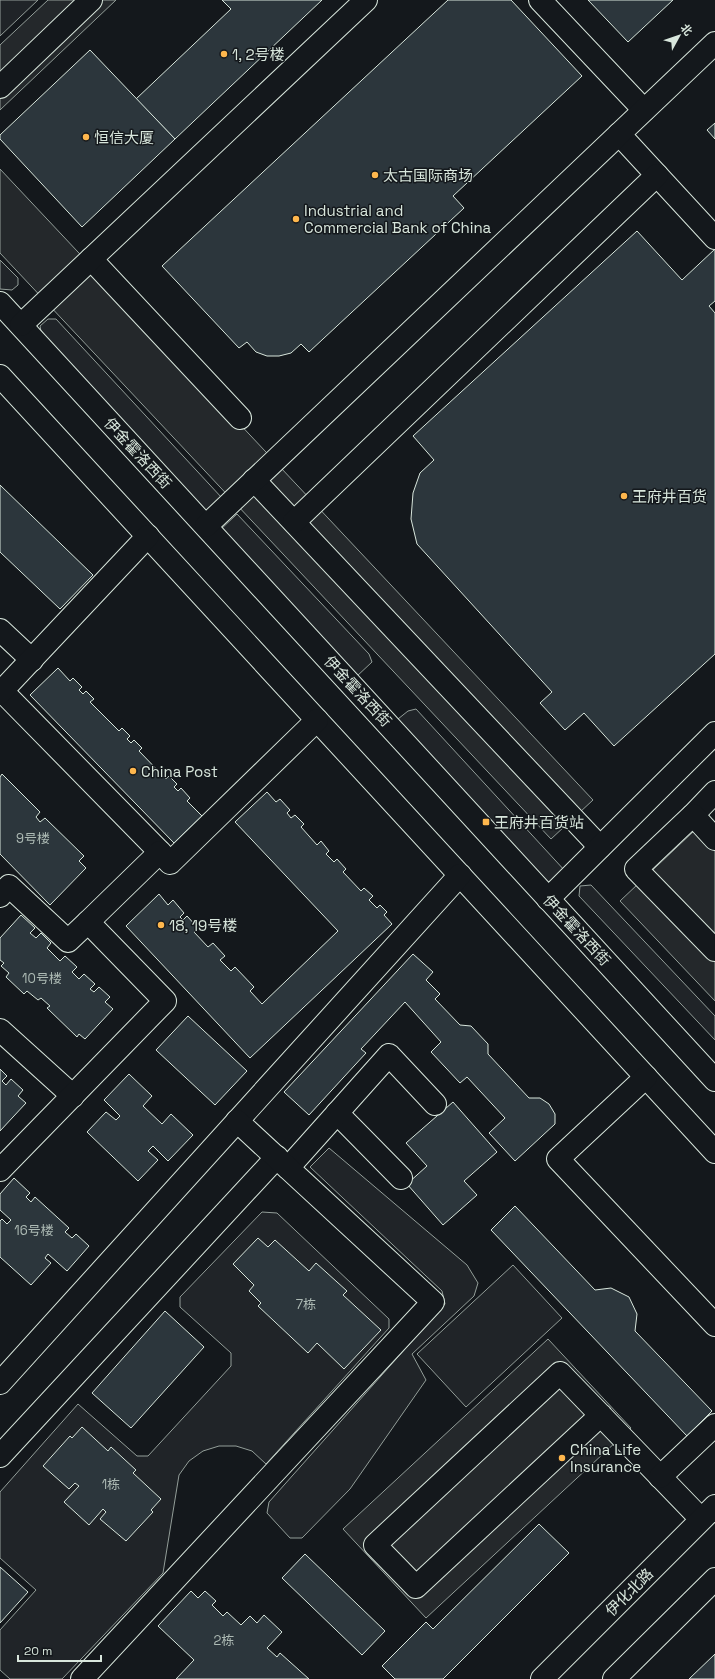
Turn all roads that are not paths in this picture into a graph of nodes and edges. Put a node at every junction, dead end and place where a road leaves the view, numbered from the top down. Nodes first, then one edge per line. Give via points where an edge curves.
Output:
1 (91, 0) edge
2 (366, 0) edge
3 (540, 0) edge
4 (715, 43) edge
5 (0, 87) edge
6 (644, 110) junction
7 (619, 134) junction
8 (657, 175) junction
9 (715, 238) edge
10 (91, 259) junction
11 (0, 303) edge
12 (21, 325) junction
13 (0, 376) edge
14 (240, 418) dead end
15 (254, 480) junction
16 (294, 522) junction
17 (206, 526) junction
18 (148, 536) junction
19 (0, 630) edge
20 (32, 660) junction
21 (1, 692) edge
22 (317, 720) junction
23 (715, 733) edge
24 (715, 792) edge
25 (693, 815) junction
26 (715, 839) edge
27 (600, 847) junction
28 (160, 852) junction
29 (460, 875) junction
30 (0, 896) edge
31 (548, 898) junction
32 (88, 922) junction
33 (715, 950) edge
34 (0, 1030) edge
35 (646, 1077) junction
36 (715, 1080) edge
37 (73, 1096) junction
38 (435, 1104) dead end
39 (337, 1113) junction
40 (237, 1121) junction
41 (715, 1152) edge
42 (282, 1163) junction
43 (0, 1170) edge
44 (401, 1178) dead end
45 (715, 1325) edge
46 (0, 1383) edge
47 (601, 1415) junction
48 (715, 1426) edge
49 (0, 1456) edge
50 (660, 1477) junction
51 (708, 1512) edge
52 (715, 1578) edge
53 (82, 1679) edge
54 (542, 1679) edge
55 (614, 1679) edge

1 - 5 street
2 - 10 street
3 - 6 street
4 - 6 street
6 - 7 street
7 - 8 street
7 - 15 street
8 - 9 street
8 - 16 street
10 - 12 street
10 - 14 street
11 - 12 street, 伊金霍洛西街
12 - 17 street, 伊金霍洛西街
13 - 18 street
15 - 16 street
15 - 17 street
16 - 27 street
17 - 31 street, 伊金霍洛西街
18 - 20 street
18 - 22 street
19 - 20 street
20 - 21 street
21 - 28 street
22 - 28 street via 170,864
22 - 29 street
23 - 27 street
24 - 25 street
25 - 26 street
25 - 33 street via 636,869
27 - 31 street
28 - 32 street
29 - 35 street
29 - 40 street
30 - 32 street via 9,886 68,941
31 - 36 street, 伊金霍洛西街
32 - 37 street via 165,1001
34 - 37 street
35 - 41 street
35 - 45 street via 558,1159
37 - 43 street
38 - 39 street via 389,1055
39 - 42 street
39 - 44 street
40 - 42 street
40 - 46 street
42 - 49 street
42 - 53 street via 433,1302
47 - 47 street via 560,1373 375,1545 416,1587
47 - 50 street
48 - 50 street
50 - 51 street
51 - 54 street, 伊化北路
52 - 55 street

